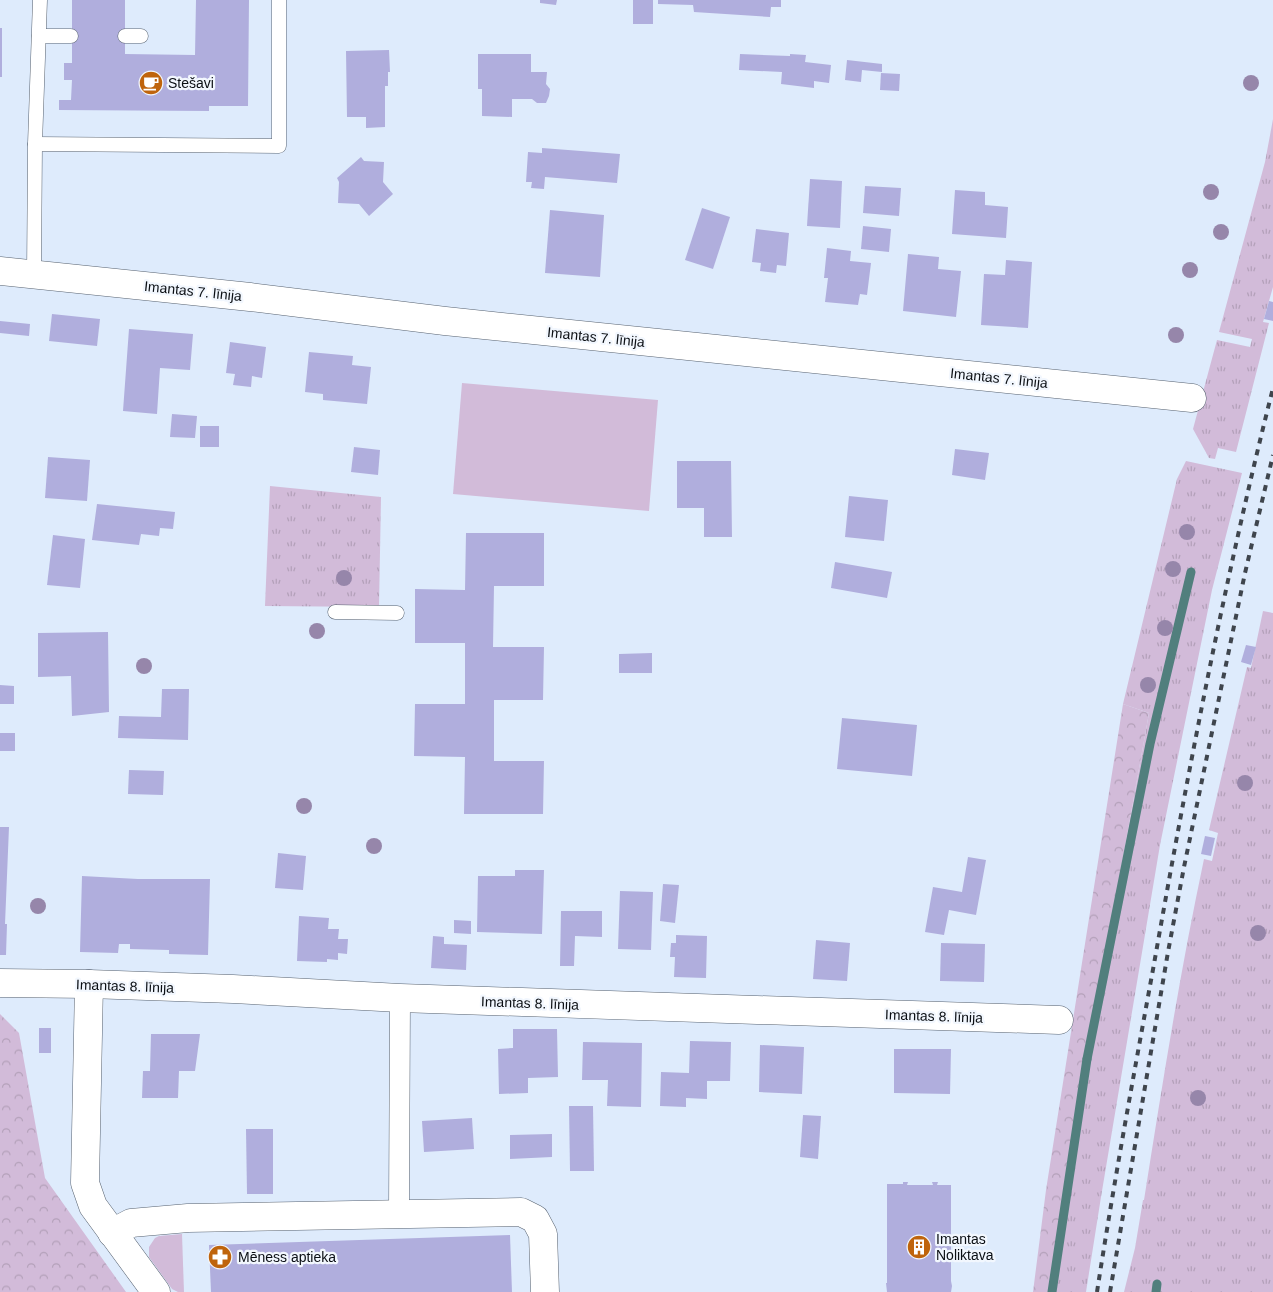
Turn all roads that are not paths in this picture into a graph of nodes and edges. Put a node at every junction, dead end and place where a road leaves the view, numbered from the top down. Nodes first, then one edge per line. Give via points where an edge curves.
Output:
1 (40, 0) edge
2 (279, 0) edge
3 (38, 36) junction
4 (72, 36) dead end
5 (125, 36) dead end
6 (141, 36) dead end
7 (36, 144) junction
8 (0, 271) edge
9 (34, 274) junction
10 (1192, 398) dead end
11 (335, 612) dead end
12 (397, 613) dead end
13 (0, 983) edge
14 (89, 984) junction
15 (400, 998) junction
16 (1059, 1020) dead end
17 (399, 1214) junction
18 (112, 1233) junction
19 (156, 1292) edge
20 (545, 1292) edge

1 - 3 lane
2 - 7 lane via 279,146
3 - 4 lane
3 - 7 lane
5 - 6 lane
7 - 9 lane
8 - 9 street, Imantas 7. līnija
9 - 10 street, Imantas 7. līnija via 445,321
11 - 12 lane
13 - 14 street, Imantas 8. līnija
14 - 15 street, Imantas 8. līnija
14 - 18 street via 86,1184 93,1206
15 - 16 street, Imantas 8. līnija
15 - 17 street
17 - 18 street via 188,1218 131,1223
17 - 20 street via 521,1212 535,1218 543,1234
18 - 19 street

